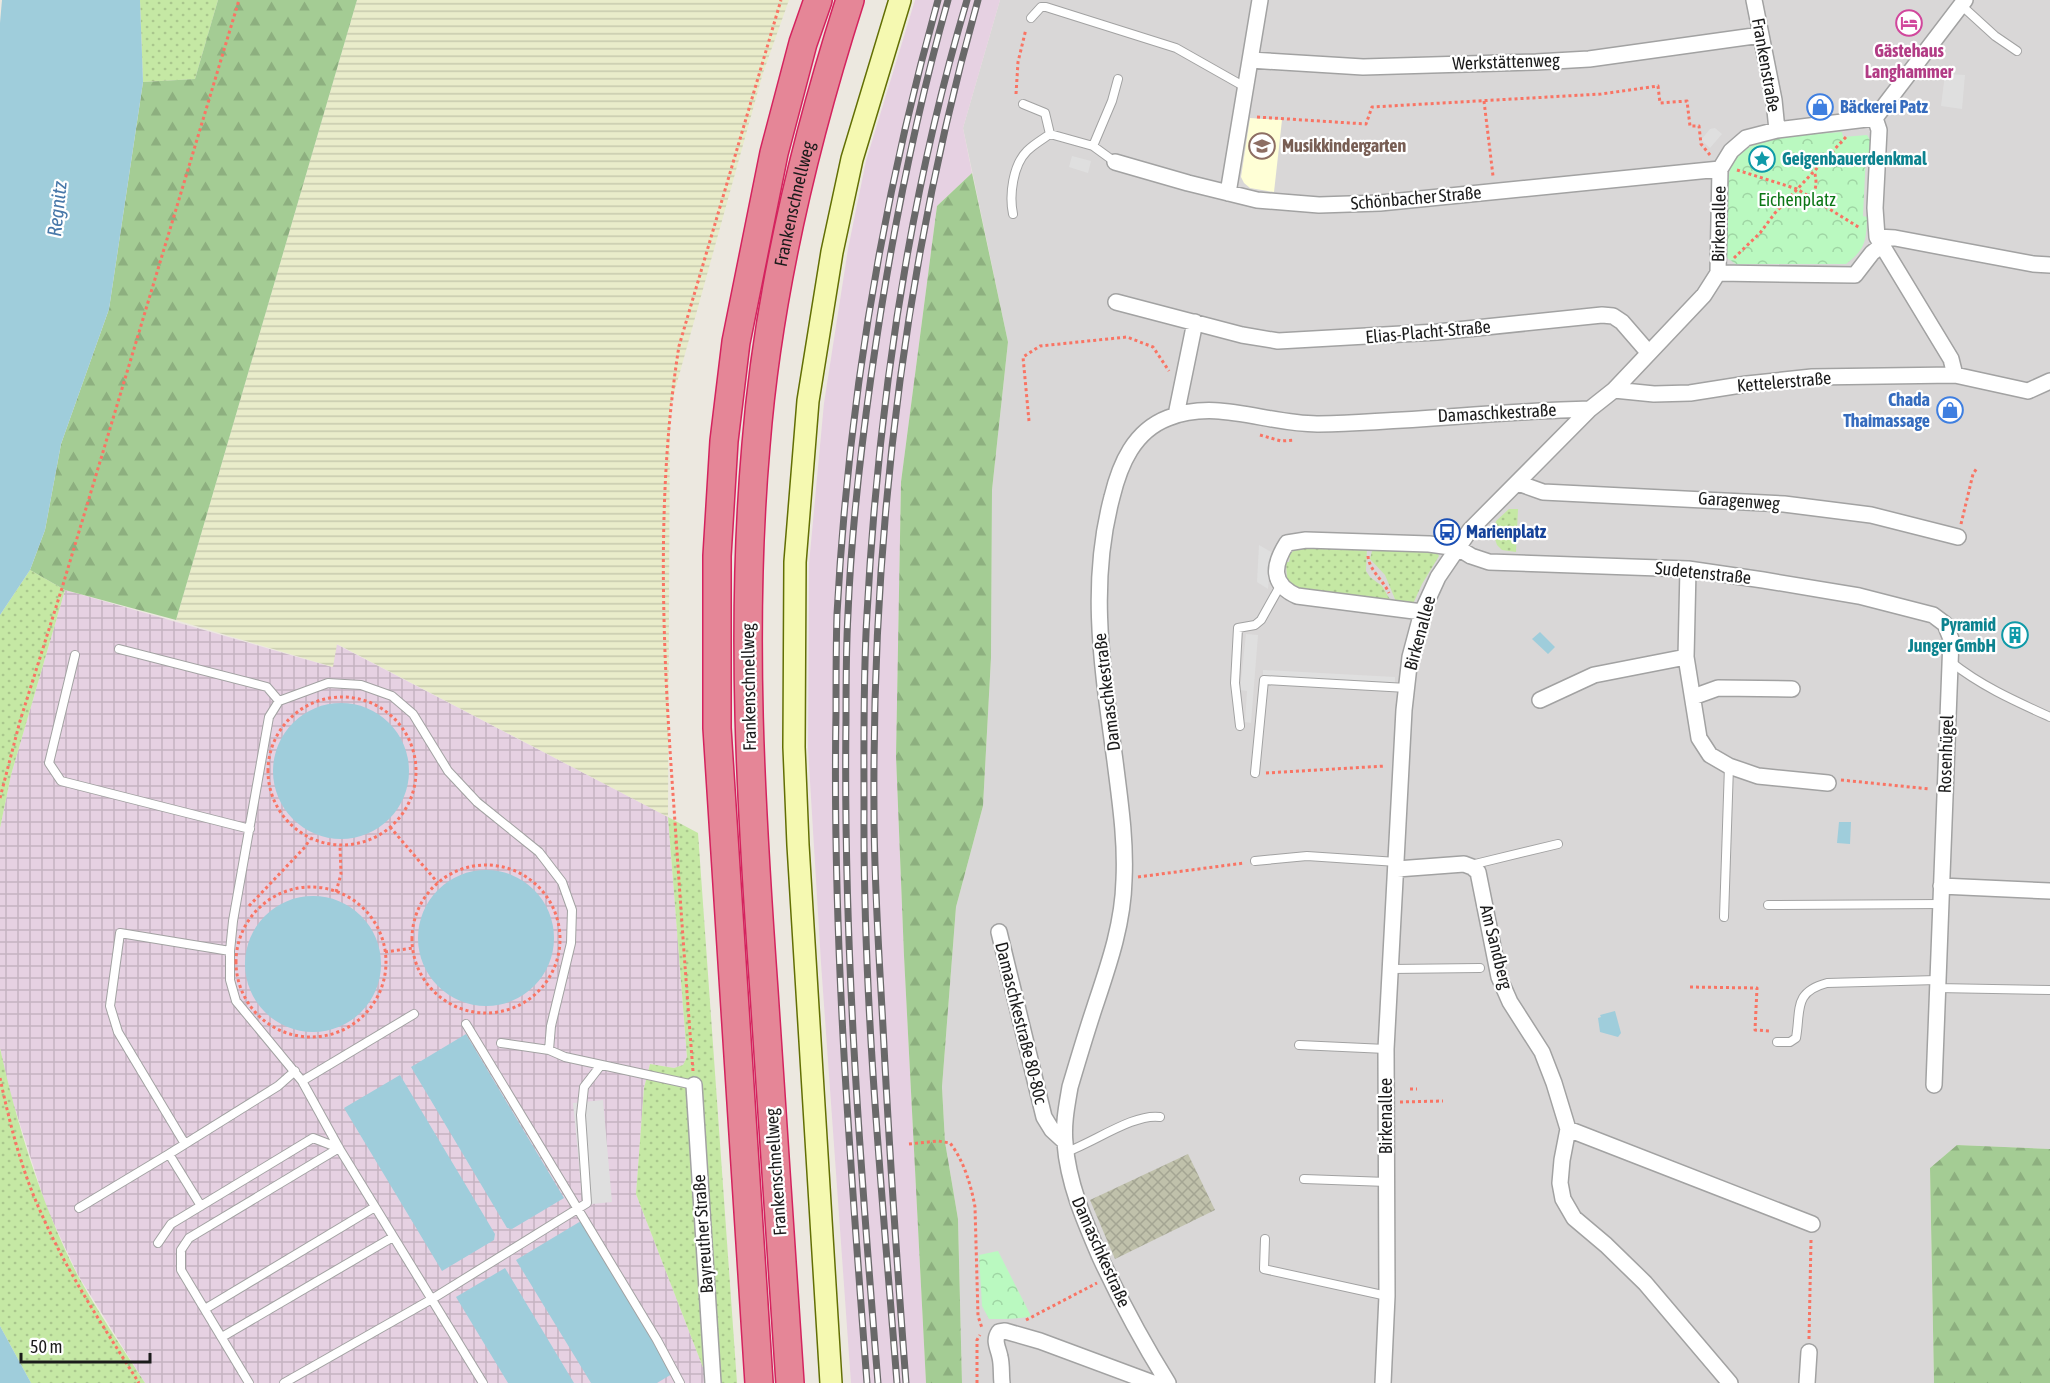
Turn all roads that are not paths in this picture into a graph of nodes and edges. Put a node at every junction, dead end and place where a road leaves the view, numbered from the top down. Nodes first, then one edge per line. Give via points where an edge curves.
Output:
1 (818, 0) edge
2 (850, 0) edge
3 (900, 0) edge
4 (1260, 0) edge
5 (1754, 0) edge
6 (1963, 3) edge
7 (1031, 18) road end
8 (1761, 35) junction
9 (2017, 51) dead end
10 (1250, 60) junction
11 (1118, 79) dead end
12 (1245, 87) junction
13 (1023, 104) road end
14 (1875, 118) junction
15 (1777, 130) junction
16 (1050, 134) junction
17 (1093, 146) junction
18 (1115, 162) joint
19 (1720, 168) junction
20 (1228, 193) junction
21 (1012, 214) dead end
22 (1880, 241) junction
23 (2050, 265) edge
24 (1718, 273) junction
25 (1116, 302) dead end
26 (1195, 322) junction
27 (1648, 352) junction
28 (1955, 375) junction
29 (2050, 381) edge
30 (1614, 390) junction
31 (1590, 409) junction
32 (1176, 415) junction
33 (1518, 483) junction
34 (1958, 537) road end
35 (1458, 549) junction
36 (1688, 569) junction
37 (1280, 586) junction
38 (1422, 612) junction
39 (1945, 624) joint
40 (118, 650) dead end
41 (75, 655) dead end
42 (1686, 657) junction
43 (1951, 662) junction
44 (1407, 688) junction
45 (1792, 689) dead end
46 (1692, 697) junction
47 (1540, 700) dead end
48 (279, 701) junction
49 (2050, 717) edge
50 (1240, 726) dead end
51 (1729, 766) junction
52 (1255, 773) road end
53 (1828, 783) road end
54 (250, 829) junction
55 (1558, 844) dead end
56 (1255, 861) road end
57 (1397, 866) junction
58 (1469, 866) junction
59 (1941, 886) junction
60 (2050, 891) edge
61 (1768, 904) dead end
62 (1941, 904) junction
63 (1724, 917) dead end
64 (999, 932) dead end
65 (230, 951) junction
66 (1480, 968) dead end
67 (1391, 969) junction
68 (1937, 984) junction
69 (2050, 990) edge
70 (414, 1014) dead end
71 (466, 1024) dead end
72 (1777, 1042) road end
73 (501, 1043) dead end
74 (1299, 1045) dead end
75 (1386, 1049) junction
76 (549, 1050) junction
77 (601, 1065) junction
78 (295, 1071) junction
79 (302, 1081) junction
80 (694, 1085) joint
81 (1934, 1085) dead end
82 (1160, 1117) dead end
83 (1568, 1129) junction
84 (185, 1144) junction
85 (1065, 1147) junction
86 (339, 1148) junction
87 (169, 1154) junction
88 (1304, 1179) dead end
89 (1387, 1182) junction
90 (201, 1206) junction
91 (375, 1207) junction
92 (79, 1208) dead end
93 (578, 1210) junction
94 (1812, 1224) road end
95 (393, 1237) junction
96 (1265, 1239) dead end
97 (158, 1243) dead end
98 (1388, 1296) junction
99 (432, 1299) junction
100 (205, 1309) junction
101 (222, 1337) junction
102 (1809, 1352) road end
103 (249, 1383) edge
104 (284, 1383) edge
105 (483, 1383) edge
106 (680, 1383) edge
107 (712, 1383) edge
108 (759, 1383) edge
109 (790, 1383) edge
110 (831, 1383) edge
111 (1002, 1383) edge
112 (1153, 1383) edge
113 (1168, 1383) edge
114 (1383, 1383) edge
115 (1730, 1383) edge
116 (1808, 1383) edge

1 - 108 highway, Frankenschnellweg via 774,153 736,342 724,441 717,556 717,728
2 - 109 highway, Frankenschnellweg via 811,136 781,265 756,442 747,574 755,858
3 - 110 main road via 852,159 832,252 808,401 795,562 798,845
4 - 10 street
5 - 8 street, Frankenstraße
6 - 9 lane via 1995,36
6 - 14 street
7 - 12 lane via 1046,7 1176,48
8 - 10 street, Werkstättenweg via 1589,59 1536,62 1363,66
8 - 15 street, Frankenstraße
10 - 12 street
11 - 17 lane
12 - 20 street
13 - 16 lane via 1045,113
14 - 15 street, Birkenallee
14 - 22 street via 1879,130 1875,208
15 - 19 street, Birkenallee via 1746,138
16 - 17 lane
16 - 21 lane via 1025,152 1018,165 1011,192
17 - 18 lane
18 - 20 street, Schönbacher Straße
19 - 20 street, Schönbacher Straße via 1380,203 1319,205 1257,200
19 - 24 street, Birkenallee
22 - 23 street via 1895,238
22 - 24 street via 1855,275
22 - 28 street via 1946,351
24 - 27 street, Birkenallee via 1704,295
25 - 26 street, Elias-Placht-Straße
26 - 27 street, Elias-Placht-Straße via 1262,340 1293,341 1613,316
26 - 32 street
27 - 30 street, Birkenallee
28 - 29 street, Kettelerstraße via 2028,391
28 - 30 street, Kettelerstraße via 1812,377 1690,393
30 - 31 street, Birkenallee
31 - 32 street, Damaschkestraße via 1316,424 1262,419 1224,410
31 - 33 street, Birkenallee
32 - 85 street, Damaschkestraße via 1143,434 1126,456 1102,539 1098,613 1125,834 1124,879 1115,945 1070,1088
33 - 34 street, Garagenweg via 1543,492 1784,504 1872,515
33 - 35 street, Birkenallee via 1470,530
35 - 36 street, Sudetenstraße via 1489,562
35 - 37 street via 1429,544 1306,540 1287,543 1278,556
35 - 38 street, Birkenallee via 1437,577
36 - 39 street, Sudetenstraße via 1859,596 1933,615
36 - 42 street
37 - 38 street via 1297,596
37 - 50 lane via 1261,620 1238,628 1235,683
38 - 44 street, Birkenallee via 1410,657
39 - 43 street, Rosenhügel via 1951,639
40 - 48 lane via 267,687
41 - 54 lane via 49,763 61,781
42 - 46 street
42 - 47 street via 1594,675
43 - 49 lane via 1996,692
43 - 59 street, Rosenhügel
44 - 52 lane via 1264,680
44 - 57 street, Birkenallee
45 - 46 street via 1718,688
46 - 51 street via 1699,738 1710,755
48 - 54 lane via 269,717
48 - 76 lane via 328,683 361,685 392,696 413,714 448,771 477,802 539,852 562,882 572,910 572,943 551,1026
51 - 53 street via 1758,776
51 - 63 lane
54 - 65 lane
55 - 58 lane
56 - 57 lane via 1307,856
57 - 58 street
57 - 67 street, Birkenallee
58 - 83 street, Am Sandberg via 1478,872 1499,977 1542,1052
59 - 60 street
59 - 62 street, Rosenhügel
61 - 62 lane
62 - 68 street, Rosenhügel
64 - 85 street, Damaschkestraße 80-80c via 1044,1117
65 - 78 lane via 230,980 236,1001
65 - 84 lane via 120,933 110,1006 118,1032
66 - 67 lane
67 - 75 street, Birkenallee
68 - 69 lane
68 - 72 lane via 1818,985 1801,1000 1796,1038
68 - 81 street, Rosenhügel
70 - 79 lane
71 - 93 lane
73 - 76 lane
74 - 75 lane
75 - 89 street, Birkenallee
76 - 77 lane
77 - 80 lane
77 - 93 lane via 584,1087 581,1115 587,1203
78 - 79 lane
78 - 84 lane via 278,1086
79 - 86 lane
80 - 107 street, Bayreuther Straße
82 - 85 lane via 1133,1121 1082,1147
83 - 94 street
83 - 115 street, Am Sandberg via 1560,1183 1563,1199 1574,1218 1645,1283
84 - 87 lane
85 - 113 street, Damaschkestraße via 1071,1180 1092,1237 1125,1308
86 - 90 lane via 313,1138
86 - 91 lane
86 - 100 lane via 189,1238 182,1250 181,1270
87 - 90 lane
87 - 92 lane
88 - 89 lane
89 - 98 street, Birkenallee
90 - 97 lane via 171,1224
91 - 95 lane
91 - 100 lane
93 - 99 lane
93 - 106 lane
95 - 99 lane
95 - 101 lane
96 - 98 lane via 1264,1269
98 - 114 street, Birkenallee
99 - 104 lane
99 - 105 lane
100 - 101 lane
101 - 103 lane
102 - 116 street
111 - 112 street via 996,1336 1005,1331

